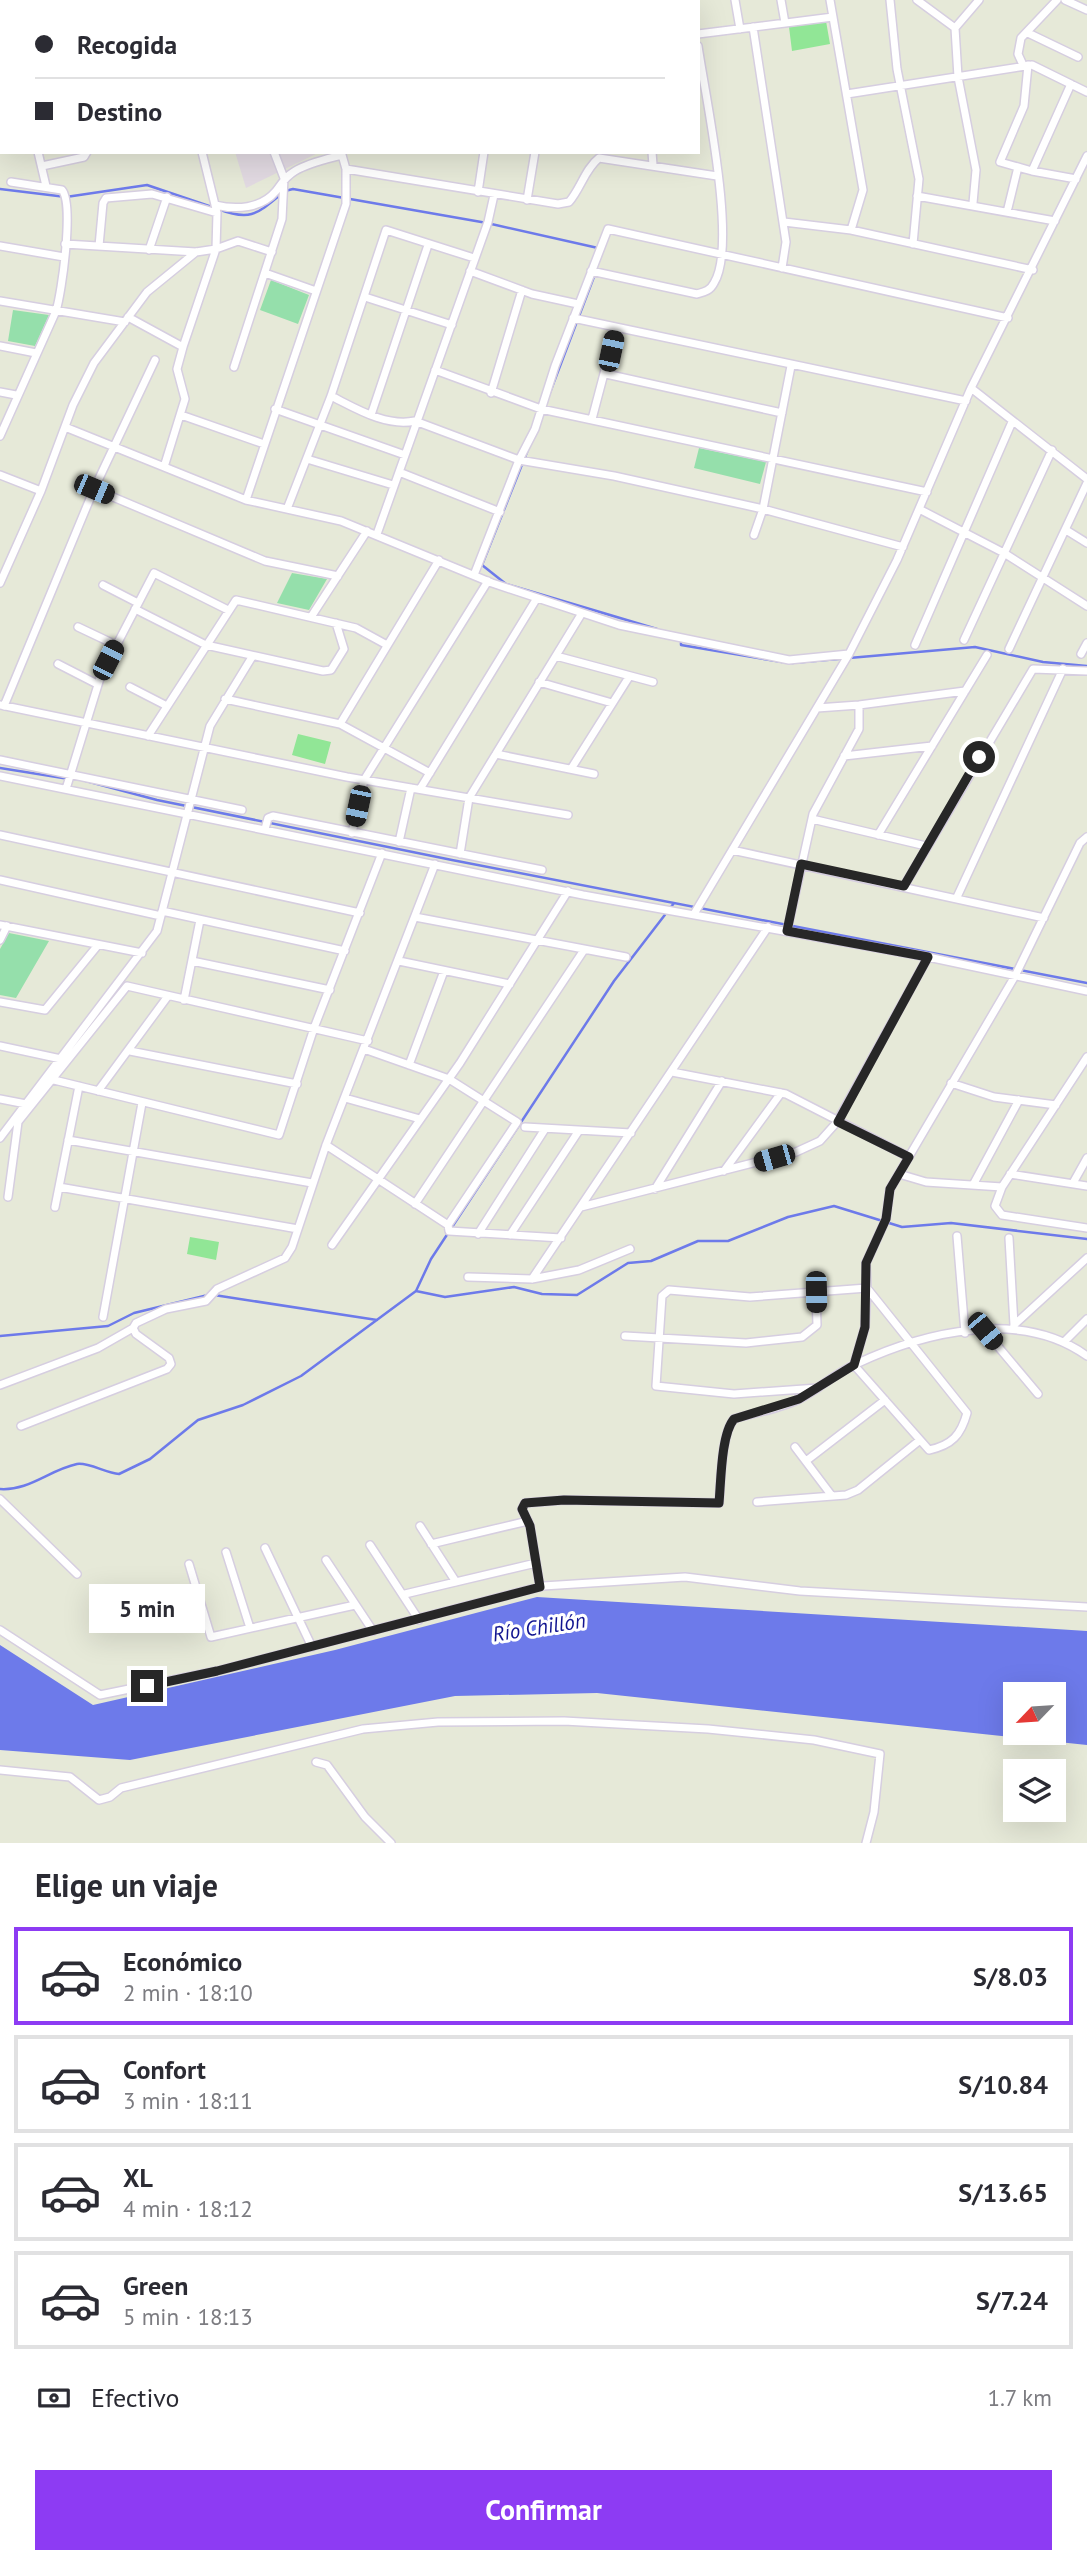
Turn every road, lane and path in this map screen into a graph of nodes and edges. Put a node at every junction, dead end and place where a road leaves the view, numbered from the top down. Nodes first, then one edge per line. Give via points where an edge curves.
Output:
1 (735, 0) edge
2 (781, 0) edge
3 (830, 0) edge
4 (890, 0) edge
5 (917, 0) edge
6 (979, 0) edge
7 (1057, 0) edge
8 (1065, 0) edge
9 (1087, 10) edge
10 (833, 17) junction
11 (785, 23) junction
12 (753, 27) junction
13 (955, 28) junction
14 (740, 29) junction
15 (1028, 33) junction
16 (700, 34) edge
17 (1077, 57) dead end
18 (700, 60) edge
19 (1025, 65) junction
20 (958, 77) junction
21 (1071, 84) junction
22 (901, 86) junction
23 (1087, 92) edge
24 (847, 94) junction
25 (39, 154) edge
26 (86, 154) edge
27 (202, 154) edge
28 (275, 154) edge
29 (484, 154) edge
30 (535, 154) edge
31 (652, 154) edge
32 (597, 155) edge
33 (1087, 156) edge
34 (653, 165) junction
35 (42, 166) junction
36 (1018, 167) junction
37 (346, 169) junction
38 (1032, 172) junction
39 (717, 176) junction
40 (284, 178) junction
41 (1076, 178) junction
42 (11, 182) dead end
43 (46, 187) junction
44 (478, 192) junction
45 (494, 195) junction
46 (917, 196) junction
47 (167, 197) junction
48 (527, 200) junction
49 (973, 203) dead end
50 (1009, 208) dead end
51 (216, 209) junction
52 (783, 222) junction
53 (1055, 222) junction
54 (850, 230) junction
55 (65, 244) junction
56 (913, 244) junction
57 (428, 245) junction
58 (0, 246) edge
59 (99, 246) junction
60 (216, 249) junction
61 (149, 250) junction
62 (196, 252) junction
63 (272, 252) junction
64 (723, 254) junction
65 (64, 257) junction
66 (474, 258) junction
67 (782, 268) junction
68 (1033, 270) junction
69 (470, 271) junction
70 (591, 271) junction
71 (265, 273) junction
72 (522, 290) junction
73 (316, 291) junction
74 (365, 298) junction
75 (0, 301) edge
76 (579, 304) junction
77 (56, 311) junction
78 (408, 311) junction
79 (573, 318) junction
80 (1009, 318) junction
81 (127, 319) junction
82 (452, 325) junction
83 (616, 328) junction
84 (0, 346) edge
85 (183, 347) junction
86 (36, 353) junction
87 (155, 360) dead end
88 (791, 366) junction
89 (234, 367) dead end
90 (435, 370) junction
91 (606, 374) junction
92 (971, 388) junction
93 (0, 392) edge
94 (491, 393) junction
95 (16, 395) junction
96 (331, 396) junction
97 (965, 401) junction
98 (275, 409) junction
99 (541, 409) junction
100 (782, 413) junction
101 (181, 415) junction
102 (371, 415) junction
103 (593, 419) junction
104 (415, 421) junction
105 (1012, 422) junction
106 (65, 427) junction
107 (319, 427) junction
108 (2, 428) edge
109 (0, 436) edge
110 (264, 444) junction
111 (113, 447) junction
112 (1052, 450) junction
113 (405, 455) junction
114 (772, 458) junction
115 (307, 459) junction
116 (519, 460) junction
117 (164, 467) junction
118 (399, 472) junction
119 (0, 475) edge
120 (1087, 481) edge
121 (393, 485) junction
122 (94, 489) junction
123 (41, 491) junction
124 (927, 492) junction
125 (246, 499) junction
126 (288, 509) junction
127 (763, 509) junction
128 (919, 509) junction
129 (500, 512) junction
130 (1066, 530) junction
131 (367, 531) junction
132 (964, 531) junction
133 (377, 534) junction
134 (754, 535) dead end
135 (1087, 543) edge
136 (903, 547) junction
137 (1004, 553) junction
138 (439, 560) junction
139 (474, 575) junction
140 (338, 576) junction
141 (1044, 579) junction
142 (488, 581) junction
143 (0, 583) edge
144 (103, 585) dead end
145 (537, 598) junction
146 (137, 606) junction
147 (1087, 606) edge
148 (228, 610) junction
149 (582, 613) junction
150 (311, 617) junction
151 (337, 623) junction
152 (78, 627) dead end
153 (964, 640) dead end
154 (1087, 643) edge
155 (116, 645) junction
156 (206, 645) junction
157 (387, 645) junction
158 (915, 645) dead end
159 (1009, 649) dead end
160 (849, 654) junction
161 (1081, 654) dead end
162 (987, 655) dead end
163 (556, 656) junction
164 (252, 657) junction
165 (58, 664) dead end
166 (1063, 669) junction
167 (1087, 671) edge
168 (629, 677) junction
169 (540, 682) junction
170 (653, 682) dead end
171 (97, 684) junction
172 (130, 687) dead end
173 (965, 691) junction
174 (225, 699) junction
175 (612, 703) junction
176 (2, 705) edge
177 (859, 705) junction
178 (167, 706) junction
179 (817, 708) junction
180 (84, 722) junction
181 (340, 724) junction
182 (148, 736) junction
183 (932, 746) junction
184 (204, 748) junction
185 (383, 748) junction
186 (496, 754) junction
187 (845, 756) junction
188 (0, 760) edge
189 (571, 769) junction
190 (430, 773) junction
191 (593, 774) dead end
192 (69, 775) junction
193 (0, 776) edge
194 (364, 780) junction
195 (411, 788) junction
196 (65, 789) junction
197 (420, 789) junction
198 (469, 798) junction
199 (189, 800) junction
200 (242, 810) dead end
201 (185, 813) junction
202 (568, 815) dead end
203 (812, 819) junction
204 (265, 829) junction
205 (352, 833) junction
206 (0, 835) edge
207 (878, 835) junction
208 (1087, 837) edge
209 (390, 840) junction
210 (399, 842) junction
211 (926, 846) junction
212 (732, 850) junction
213 (385, 853) junction
214 (460, 854) junction
215 (435, 864) junction
216 (801, 864) junction
217 (542, 870) dead end
218 (171, 873) junction
219 (0, 880) edge
220 (904, 886) junction
221 (568, 891) junction
222 (957, 897) junction
223 (360, 913) junction
224 (161, 914) junction
225 (694, 914) junction
226 (415, 917) junction
227 (1044, 918) junction
228 (200, 919) junction
229 (4, 926) edge
230 (768, 928) junction
231 (787, 931) junction
232 (0, 940) edge
233 (536, 941) junction
234 (98, 945) junction
235 (584, 950) junction
236 (345, 951) junction
237 (142, 953) junction
238 (626, 957) dead end
239 (928, 957) junction
240 (192, 961) junction
241 (399, 961) junction
242 (444, 971) junction
243 (1015, 976) junction
244 (510, 984) junction
245 (330, 990) junction
246 (1087, 991) edge
247 (168, 996) junction
248 (184, 1000) junction
249 (0, 1002) edge
250 (314, 1028) junction
251 (368, 1041) junction
252 (0, 1046) edge
253 (364, 1049) junction
254 (130, 1051) junction
255 (1087, 1057) edge
256 (61, 1059) junction
257 (409, 1065) junction
258 (672, 1072) junction
259 (449, 1079) junction
260 (54, 1080) junction
261 (722, 1081) junction
262 (951, 1083) junction
263 (297, 1084) junction
264 (79, 1086) junction
265 (98, 1091) junction
266 (781, 1093) junction
267 (345, 1098) junction
268 (0, 1099) edge
269 (1019, 1100) junction
270 (484, 1101) junction
271 (142, 1103) junction
272 (26, 1104) junction
273 (1056, 1105) junction
274 (420, 1119) junction
275 (18, 1122) junction
276 (838, 1122) junction
277 (525, 1126) dead end
278 (545, 1129) junction
279 (578, 1132) junction
280 (631, 1133) junction
281 (0, 1138) edge
282 (68, 1140) junction
283 (0, 1144) edge
284 (326, 1145) junction
285 (132, 1152) junction
286 (909, 1157) junction
287 (1087, 1158) edge
288 (724, 1171) junction
289 (899, 1174) junction
290 (1010, 1174) junction
291 (378, 1179) junction
292 (312, 1183) junction
293 (1073, 1184) junction
294 (973, 1185) junction
295 (1087, 1185) edge
296 (59, 1187) junction
297 (1002, 1187) junction
298 (655, 1189) junction
299 (8, 1197) dead end
300 (125, 1199) junction
301 (415, 1204) junction
302 (55, 1207) dead end
303 (581, 1208) junction
304 (448, 1225) junction
305 (1087, 1228) edge
306 (298, 1229) junction
307 (478, 1234) junction
308 (510, 1235) junction
309 (957, 1236) dead end
310 (561, 1238) junction
311 (1009, 1238) dead end
312 (332, 1245) dead end
313 (630, 1250) dead end
314 (1087, 1258) edge
315 (468, 1277) dead end
316 (532, 1279) junction
317 (867, 1288) junction
318 (816, 1292) junction
319 (103, 1317) dead end
320 (1087, 1319) edge
321 (1014, 1327) junction
322 (133, 1328) junction
323 (985, 1331) junction
324 (965, 1333) junction
325 (625, 1336) dead end
326 (660, 1338) junction
327 (912, 1341) junction
328 (1065, 1341) junction
329 (1087, 1356) edge
330 (854, 1365) junction
331 (0, 1385) edge
332 (818, 1388) junction
333 (1038, 1394) dead end
334 (885, 1400) junction
335 (21, 1426) dead end
336 (920, 1440) junction
337 (795, 1447) dead end
338 (806, 1461) junction
339 (832, 1496) junction
340 (0, 1499) edge
341 (757, 1502) dead end
342 (528, 1521) junction
343 (420, 1526) dead end
344 (431, 1544) junction
345 (370, 1545) dead end
346 (265, 1548) dead end
347 (226, 1552) dead end
348 (326, 1560) dead end
349 (536, 1563) junction
350 (188, 1564) dead end
351 (77, 1574) dead end
352 (456, 1582) junction
353 (540, 1587) junction
354 (405, 1594) junction
355 (355, 1605) junction
356 (1087, 1607) edge
357 (298, 1618) junction
358 (419, 1620) junction
359 (250, 1628) junction
360 (0, 1630) edge
361 (373, 1631) junction
362 (312, 1647) junction
363 (316, 1762) dead end
364 (0, 1770) edge
365 (391, 1843) edge
366 (866, 1843) edge

1 - 14 street
2 - 11 street
3 - 10 street
4 - 22 street
5 - 13 street
6 - 13 street
7 - 15 street
8 - 9 street
10 - 11 street
10 - 24 street
11 - 12 street
12 - 14 street
12 - 52 street
13 - 20 street
14 - 16 street
15 - 17 street
15 - 19 street via 1017,45
18 - 39 street
19 - 20 street
19 - 21 street via 1042,68
19 - 36 street via 1024,106 1000,162
20 - 22 street
20 - 49 street via 976,170
21 - 23 street
21 - 38 street
22 - 24 street
22 - 46 street via 919,179
24 - 54 street via 863,190
25 - 35 street
26 - 35 street
27 - 51 street
28 - 40 street
29 - 44 street
30 - 48 street
31 - 34 street
32 - 34 street
32 - 48 street via 569,202
33 - 41 street
34 - 39 street
35 - 43 street
36 - 38 street
36 - 50 street
37 - 40 street via 342,155
37 - 44 street
37 - 73 street via 346,204
38 - 41 street
39 - 64 street
40 - 51 street via 265,200 242,209
40 - 63 street via 282,219
41 - 53 street
42 - 43 street
43 - 55 street via 66,194
44 - 45 street
45 - 48 street
45 - 66 street
46 - 53 street
46 - 56 street
47 - 51 street
47 - 59 street via 135,194 105,199
47 - 61 street
51 - 60 street
52 - 54 street
52 - 67 street
53 - 68 street
54 - 56 street
55 - 59 street
55 - 65 street
56 - 68 street
57 - 66 street
57 - 74 street via 386,230
57 - 78 street
58 - 65 street
59 - 61 street
60 - 62 street
60 - 63 street via 238,241
60 - 85 street
61 - 62 street
62 - 81 street via 147,292
63 - 71 street
64 - 67 street
64 - 70 street via 713,285 696,294
64 - 70 street via 608,229
65 - 77 street
66 - 69 street
67 - 80 street
68 - 80 street
69 - 72 street
69 - 82 street
70 - 76 street
71 - 73 street
71 - 89 street
72 - 76 street
72 - 94 street
73 - 98 street
74 - 78 street
74 - 96 street
75 - 77 street
76 - 79 street
77 - 81 street
77 - 86 street
78 - 82 street
78 - 102 street
79 - 83 street
79 - 99 street
80 - 92 street
81 - 85 street
81 - 106 street via 94,362
82 - 90 street
83 - 88 street
83 - 91 street
84 - 86 street
85 - 101 street via 177,369 185,399
86 - 95 street
87 - 111 street
88 - 97 street
88 - 100 street
90 - 94 street
90 - 104 street
91 - 100 street
91 - 103 street
92 - 97 street
92 - 105 street
93 - 95 street
94 - 99 street
95 - 108 street
96 - 102 street
96 - 107 street
97 - 124 street
98 - 107 street
98 - 110 street
99 - 103 street
99 - 116 street
100 - 114 street
101 - 110 street
101 - 117 street
102 - 104 street via 401,424
103 - 114 street
104 - 113 street
104 - 116 street
105 - 112 street
105 - 132 street
106 - 111 street
106 - 123 street
107 - 113 street
107 - 115 street
108 - 109 street
110 - 125 street
111 - 117 street
111 - 122 street
112 - 120 street
112 - 137 street
113 - 118 street
114 - 124 street
114 - 127 street
115 - 121 street
115 - 126 street
116 - 127 street
116 - 129 street
117 - 125 street
118 - 121 street
118 - 129 street
119 - 123 street
120 - 130 street
121 - 133 street
122 - 140 street via 265,561
122 - 176 street
123 - 143 street
124 - 128 street
125 - 126 street
126 - 131 street
127 - 134 street
127 - 136 street
128 - 132 street
128 - 136 street
129 - 139 street
130 - 135 street
130 - 141 street
131 - 133 street
131 - 140 street
132 - 137 street
132 - 158 street
133 - 138 street
136 - 160 street
137 - 141 street
137 - 153 street
138 - 139 street
138 - 157 street
139 - 142 street
140 - 150 street
141 - 147 street
141 - 159 street
142 - 145 street
142 - 185 street
144 - 146 street
145 - 149 street
145 - 190 street
146 - 148 street via 154,573
146 - 155 street
146 - 156 street
148 - 150 street via 236,600
148 - 156 street
149 - 160 street via 684,640 789,660
149 - 163 street
150 - 151 street
151 - 157 street
151 - 164 street via 345,649 331,670
152 - 155 street
154 - 161 street
155 - 171 street
156 - 164 street
156 - 178 street
157 - 181 street
160 - 179 street
162 - 173 street
163 - 168 street
163 - 169 street
164 - 174 street
165 - 171 street
166 - 167 street
166 - 211 street via 1033,669
166 - 222 street
168 - 170 street
168 - 175 street
169 - 175 street
169 - 186 street
171 - 180 street
172 - 178 street
173 - 177 street
173 - 183 street
174 - 181 street
174 - 184 street
175 - 189 street
176 - 180 street
177 - 179 street
177 - 187 street via 859,729
178 - 182 street
179 - 212 street
180 - 182 street
180 - 192 street
181 - 185 street
182 - 184 street
183 - 187 street
183 - 207 street
184 - 194 street
184 - 199 street
185 - 190 street
185 - 194 street
186 - 189 street
186 - 198 street
187 - 203 street
188 - 192 street
189 - 191 street
190 - 197 street
192 - 196 street
192 - 199 street
193 - 196 street
194 - 195 street
194 - 205 street
195 - 197 street
195 - 210 street
196 - 201 street
197 - 198 street
198 - 202 street
198 - 214 street
199 - 200 street
199 - 201 street
201 - 204 street
201 - 218 street
203 - 207 street
203 - 216 street
204 - 205 street via 273,816
204 - 213 street
205 - 209 street
206 - 218 street
207 - 211 street
208 - 227 street
209 - 210 street
209 - 213 street
210 - 214 street
211 - 220 street
212 - 216 street
212 - 225 street
213 - 215 street
213 - 223 street
214 - 217 street
215 - 221 street
215 - 226 street
216 - 220 street
216 - 231 street
218 - 223 street
218 - 224 street
219 - 224 street
220 - 222 street
221 - 225 street
221 - 233 street
222 - 227 street
223 - 236 street
224 - 228 street
224 - 237 street via 157,931
225 - 230 street
226 - 233 street
226 - 241 street
227 - 243 street
228 - 236 street
228 - 240 street
229 - 232 street
229 - 234 street
230 - 231 street
230 - 258 street
231 - 239 street
233 - 235 street
233 - 244 street
234 - 237 street
234 - 249 street via 46,1010
235 - 238 street
235 - 270 street
236 - 245 street
237 - 256 street
239 - 243 street
239 - 276 street
240 - 245 street
240 - 248 street
241 - 242 street
241 - 251 street
242 - 244 street
242 - 257 street
243 - 246 street
243 - 262 street
244 - 259 street
245 - 250 street
247 - 248 street
247 - 254 street
247 - 260 street via 127,986
248 - 250 street
250 - 251 street
250 - 263 street
251 - 253 street
252 - 256 street
253 - 257 street
253 - 267 street
254 - 263 street
254 - 265 street
255 - 273 street
256 - 272 street
257 - 259 street
258 - 261 street
258 - 280 street
259 - 270 street
259 - 274 street
260 - 264 street
260 - 275 street
261 - 266 street
261 - 298 street
262 - 269 street
262 - 286 street
263 - 271 street via 279,1135
264 - 265 street
264 - 282 street
265 - 271 street
266 - 276 street
266 - 288 street
267 - 274 street
267 - 284 street
268 - 272 street
269 - 273 street
269 - 294 street
270 - 301 street
270 - 304 street via 517,1122
271 - 285 street
272 - 281 street
273 - 290 street
274 - 291 street
275 - 283 street
275 - 299 street
276 - 286 street
276 - 288 street via 811,1146
277 - 278 street
278 - 279 street
278 - 307 street
279 - 280 street
279 - 308 street
280 - 303 street
282 - 285 street
282 - 296 street
284 - 291 street
284 - 292 street
285 - 292 street
285 - 300 street
286 - 289 street
287 - 293 street
288 - 298 street
289 - 294 street via 926,1182
289 - 317 street via 890,1189 885,1222 866,1263
290 - 293 street
290 - 297 street
291 - 301 street
291 - 312 street
292 - 306 street
293 - 295 street
294 - 297 street
296 - 300 street
296 - 302 street
297 - 305 street via 995,1206 1002,1214
298 - 303 street
300 - 306 street
300 - 319 street
301 - 304 street
303 - 310 street
304 - 307 street via 449,1231
306 - 322 street via 285,1258 217,1289 206,1301 166,1309
307 - 308 street
308 - 310 street
309 - 324 street
310 - 316 street
311 - 321 street
313 - 316 street via 579,1270
314 - 321 street
315 - 316 street
317 - 318 street
317 - 327 street
317 - 330 street via 863,1336
318 - 326 street via 817,1325 802,1338 746,1343
318 - 326 street via 750,1297 670,1290 661,1301
320 - 328 street
321 - 323 street
321 - 328 street
322 - 331 street via 99,1348
322 - 335 street via 169,1358 170,1366
323 - 324 street
323 - 333 street
324 - 327 street
325 - 326 street
326 - 332 street via 656,1386 734,1394
327 - 330 street
327 - 336 street via 967,1413 962,1431 942,1447 929,1450
328 - 329 street
330 - 332 street
330 - 334 street
332 - 342 street via 799,1399 734,1419 729,1425 719,1503 529,1501 522,1509
334 - 336 street
334 - 338 street
336 - 339 street via 858,1490
337 - 338 street
338 - 339 street
339 - 341 street
340 - 351 street
342 - 344 street
342 - 349 street
343 - 344 street
344 - 352 street
345 - 354 street
346 - 357 street
347 - 359 street
348 - 355 street
349 - 352 street
349 - 353 street
350 - 359 street via 211,1637
352 - 354 street
353 - 356 street via 685,1577 800,1591
353 - 358 street
354 - 358 street
355 - 357 street
355 - 361 street
357 - 359 street
357 - 362 street
358 - 361 street
360 - 362 street via 100,1695
361 - 362 street
363 - 365 street via 327,1765 365,1817
364 - 366 street via 69,1777 99,1800 121,1788 363,1728 438,1721 564,1721 708,1729 814,1740 880,1754

